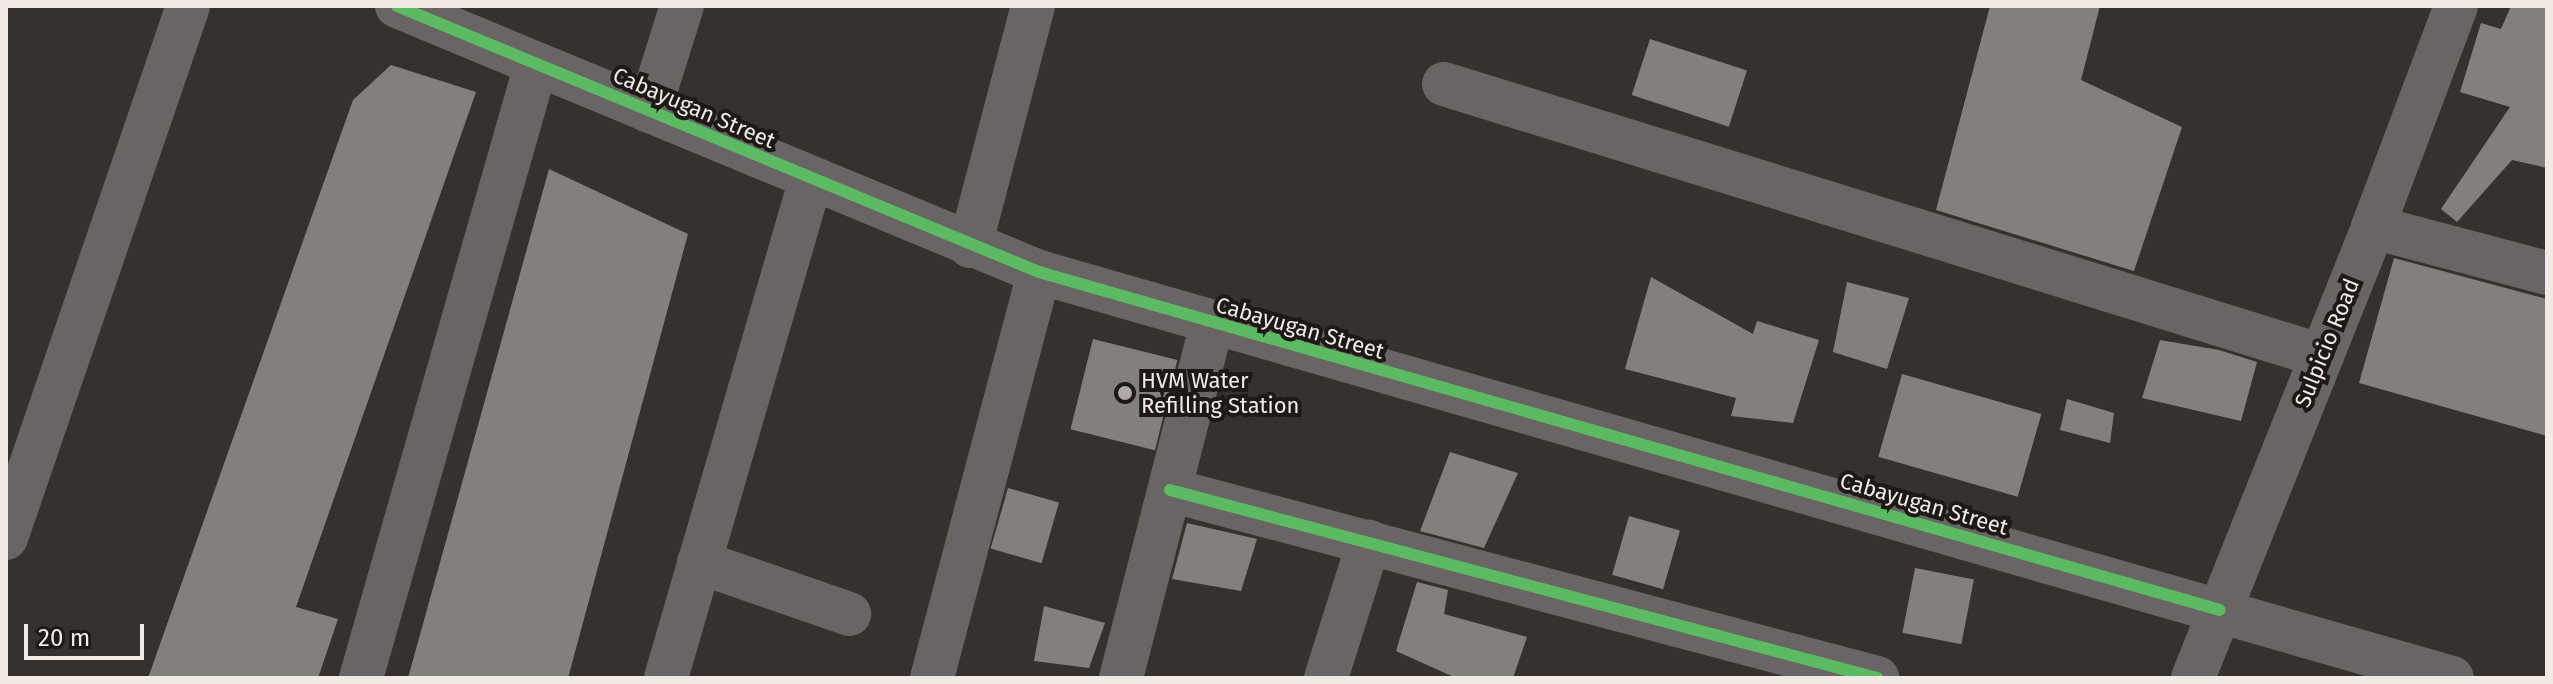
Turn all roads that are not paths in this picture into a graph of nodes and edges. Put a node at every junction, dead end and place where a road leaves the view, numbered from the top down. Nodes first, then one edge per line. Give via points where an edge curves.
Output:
1 (188, 6) edge
2 (397, 6) edge
3 (682, 6) edge
4 (1033, 6) edge
5 (2456, 6) edge
6 (536, 65) junction
7 (1444, 84) dead end
8 (649, 111) junction
9 (811, 179) junction
10 (2373, 227) junction
11 (970, 246) junction
12 (1039, 272) junction
13 (2547, 273) edge
14 (1212, 324) junction
15 (2322, 356) junction
16 (1170, 490) junction
17 (6, 538) edge
18 (1369, 542) junction
19 (699, 562) junction
20 (2220, 610) junction
21 (849, 614) dead end
22 (1773, 665) edge
23 (361, 678) edge
24 (666, 678) edge
25 (932, 678) edge
26 (1121, 678) edge
27 (1326, 678) edge
28 (1877, 678) edge
29 (2193, 678) edge
30 (2452, 678) edge

1 - 17 street
2 - 6 street, Cabayugan Street
3 - 8 street
4 - 11 street
5 - 10 street, Sulpicio Road
6 - 8 street, Cabayugan Street
6 - 23 street
7 - 15 street
8 - 9 street, Cabayugan Street
9 - 11 street, Cabayugan Street
9 - 19 street
10 - 13 street
10 - 15 street, Sulpicio Road
11 - 12 street, Cabayugan Street
12 - 14 street, Cabayugan Street
12 - 25 street
14 - 16 street
14 - 20 street, Cabayugan Street
15 - 20 street, Sulpicio Road
16 - 18 street
16 - 26 street
18 - 22 street
18 - 27 street
19 - 21 street
19 - 24 street
20 - 29 street, Sulpicio Road
20 - 30 street, Cabayugan Street
22 - 28 street

